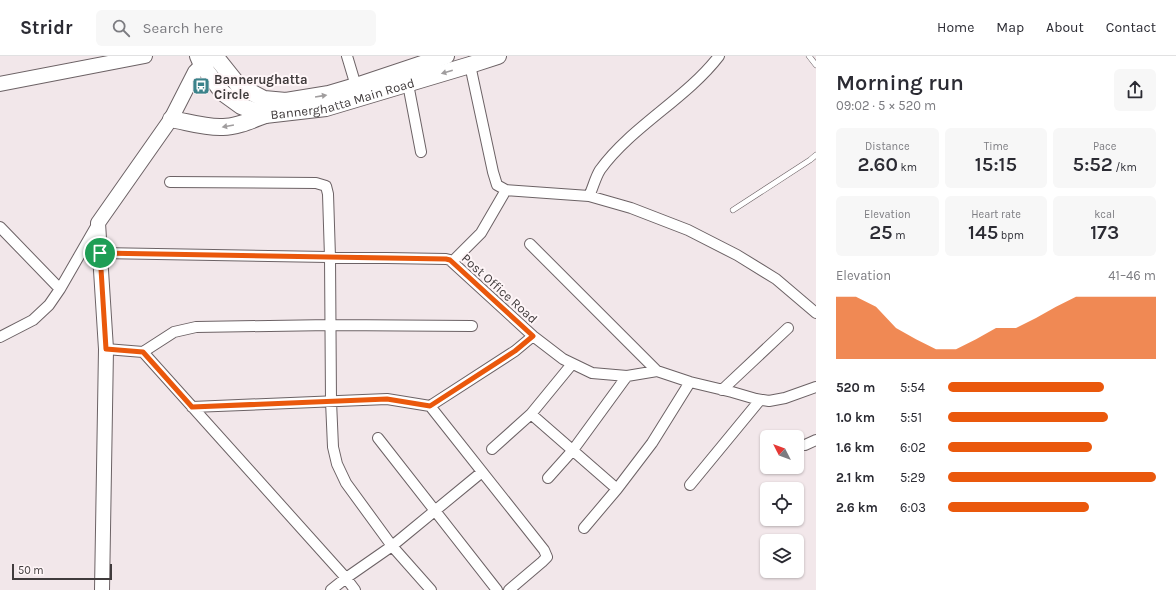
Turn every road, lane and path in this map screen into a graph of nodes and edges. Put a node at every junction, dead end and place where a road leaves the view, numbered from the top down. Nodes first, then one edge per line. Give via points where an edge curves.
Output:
1 (146, 56) edge
2 (346, 56) edge
3 (446, 56) edge
4 (719, 56) edge
5 (809, 56) edge
6 (494, 57) edge
7 (208, 59) edge
8 (816, 64) edge
9 (470, 65) junction
10 (0, 84) edge
11 (408, 84) junction
12 (356, 86) junction
13 (265, 115) junction
14 (171, 119) junction
15 (421, 152) dead end
16 (816, 155) edge
17 (170, 182) dead end
18 (506, 190) junction
19 (589, 196) junction
20 (733, 210) dead end
21 (98, 223) junction
22 (0, 227) edge
23 (530, 244) dead end
24 (100, 253) junction
25 (330, 257) junction
26 (452, 262) junction
27 (60, 289) junction
28 (816, 313) edge
29 (331, 325) junction
30 (472, 326) dead end
31 (788, 328) dead end
32 (533, 336) junction
33 (0, 337) edge
34 (106, 349) junction
35 (143, 352) junction
36 (572, 364) junction
37 (656, 371) junction
38 (626, 376) junction
39 (690, 382) junction
40 (816, 387) edge
41 (722, 390) junction
42 (760, 400) junction
43 (331, 401) junction
44 (430, 406) junction
45 (192, 407) junction
46 (531, 414) junction
47 (378, 438) dead end
48 (816, 440) edge
49 (805, 445) dead end
50 (492, 449) dead end
51 (573, 450) junction
52 (482, 472) junction
53 (548, 478) dead end
54 (690, 485) dead end
55 (617, 489) junction
56 (435, 510) junction
57 (584, 528) dead end
58 (392, 546) junction
59 (346, 578) junction
60 (102, 590) edge
61 (331, 590) edge
62 (355, 590) edge
63 (431, 590) edge
64 (497, 590) edge
65 (509, 590) edge

1 - 10 street
2 - 12 street
3 - 12 main road, Bannerghatta Main Road
4 - 19 street via 693,84 618,149 600,172
5 - 8 lane
6 - 9 main road, Bannerghatta Main Road
7 -> 12 main road, Bannerghatta Main Road via 239,86 264,99 286,101 329,94
7 - 13 main road, Bannerghatta Main Road via 223,93 242,106
7 - 14 street via 195,72
9 -> 11 main road, Bannerghatta Main Road
9 - 18 street via 493,172 497,185
11 - 13 main road, Bannerghatta Main Road via 326,108
11 - 15 street
13 -> 14 main road via 225,127
14 - 21 street
16 - 20 lane
17 - 25 street via 316,183 326,186
18 - 19 street
18 - 26 street via 481,233
19 - 28 street via 631,208 688,230 737,255 776,279
21 - 24 street
21 - 27 street
22 - 27 street
23 - 37 street
24 - 25 street, Post Office Road
24 - 34 street
25 - 26 street, Post Office Road via 446,259
25 - 29 street
26 - 32 street, Post Office Road
27 - 33 street via 49,305 33,320
29 - 30 street
29 - 35 street via 196,327 174,332
29 - 43 street
31 - 41 street
32 - 36 street, Post Office Road
32 - 44 street via 515,351
34 - 35 street
34 - 60 street
35 - 45 street
36 - 38 street, Post Office Road via 592,373
36 - 46 street
37 - 38 street, Post Office Road
37 - 39 street, Post Office Road
38 - 51 street
39 - 41 street, Post Office Road
39 - 55 street via 652,443
40 - 42 street, Post Office Road via 785,398
41 - 42 street, Post Office Road
42 - 54 street
43 - 44 street via 387,399
43 - 45 street
43 - 58 street via 333,447 337,464 346,483
44 - 52 street
45 - 59 street
46 - 50 street
46 - 51 street
47 - 56 street
48 - 49 street
51 - 53 street
51 - 55 street
52 - 56 street
52 - 65 street via 544,550 546,557
55 - 57 street
56 - 58 street
56 - 64 street
58 - 59 street
58 - 63 street
59 - 61 street
59 - 62 street

